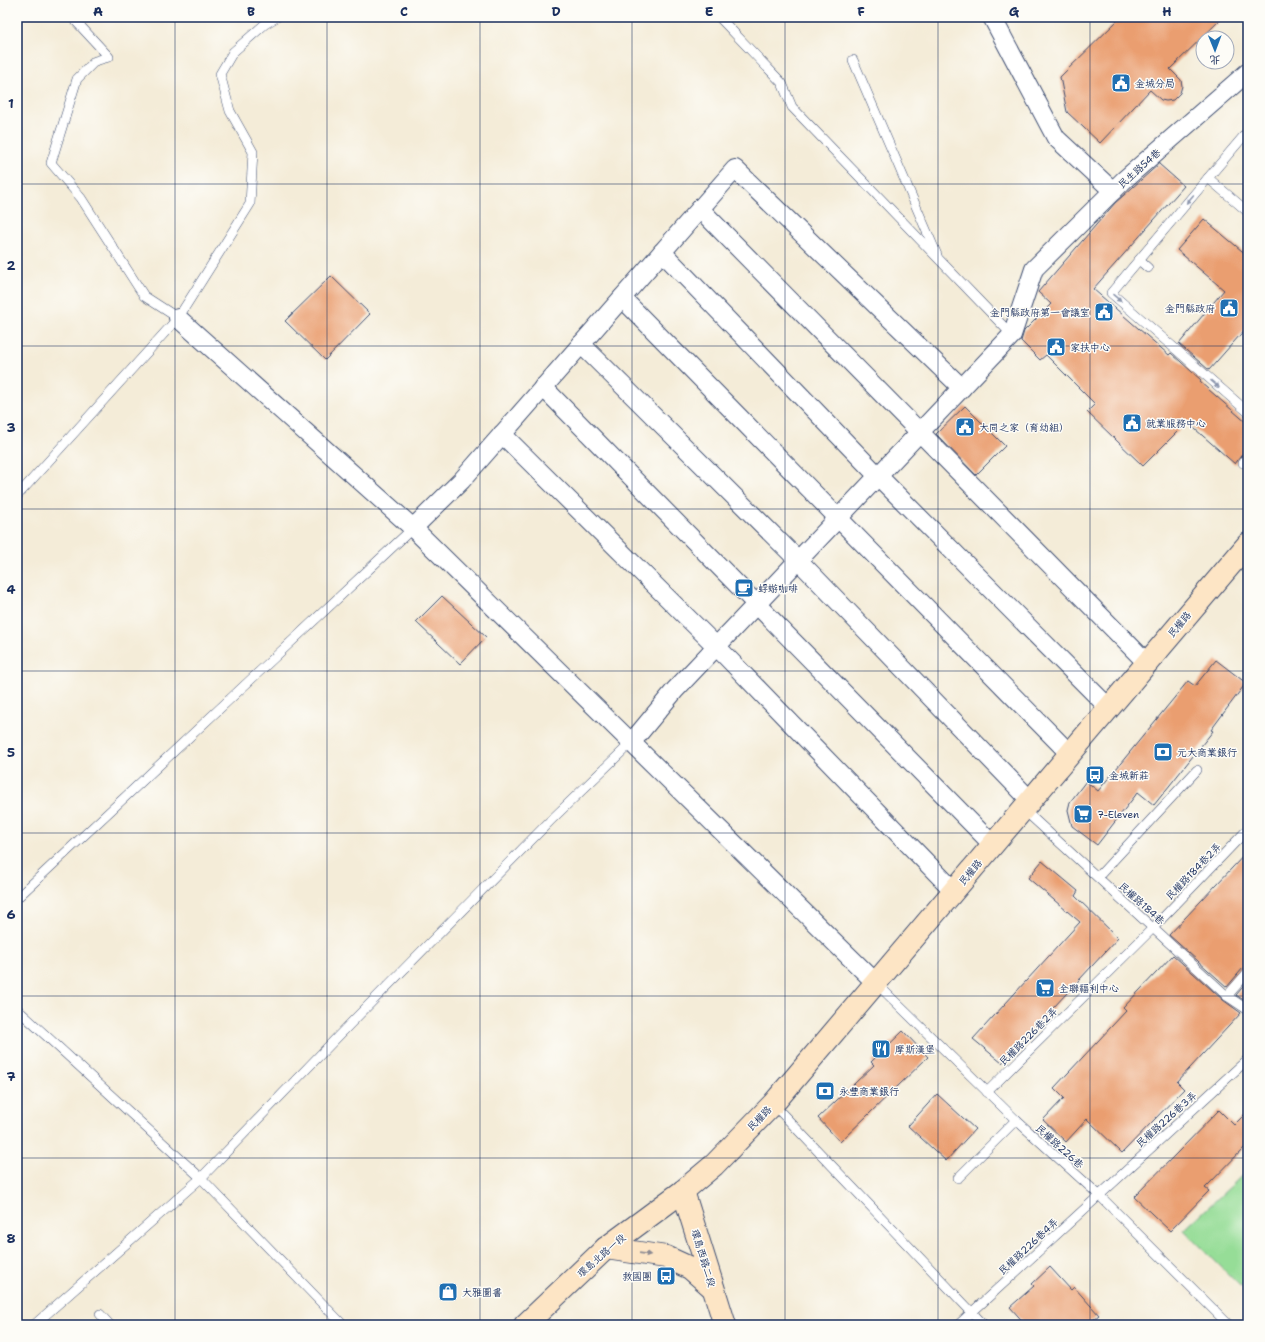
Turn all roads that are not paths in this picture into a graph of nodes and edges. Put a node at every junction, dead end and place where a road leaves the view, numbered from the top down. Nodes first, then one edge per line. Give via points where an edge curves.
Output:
1 (72, 17) edge
2 (277, 17) edge
3 (719, 17) edge
4 (992, 17) edge
5 (853, 60) dead end
6 (1248, 72) edge
7 (1248, 131) edge
8 (1208, 178) junction
9 (1113, 191) junction
10 (700, 209) junction
11 (1248, 212) edge
12 (662, 252) junction
13 (939, 260) junction
14 (1139, 260) junction
15 (1148, 268) dead end
16 (622, 298) junction
17 (178, 318) junction
18 (1012, 335) junction
19 (581, 344) junction
20 (543, 387) junction
21 (962, 388) junction
22 (1248, 412) edge
23 (919, 433) junction
24 (502, 434) junction
25 (878, 476) junction
26 (17, 496) edge
27 (838, 518) junction
28 (413, 528) junction
29 (1248, 544) edge
30 (798, 560) junction
31 (756, 604) junction
32 (716, 646) junction
33 (1147, 663) junction
34 (1109, 708) junction
35 (631, 742) junction
36 (1070, 754) junction
37 (1198, 770) dead end
38 (1027, 805) junction
39 (1248, 830) edge
40 (993, 845) junction
41 (1098, 877) junction
42 (954, 891) junction
43 (17, 898) edge
44 (1153, 928) junction
45 (1248, 972) edge
46 (876, 983) junction
47 (1226, 996) junction
48 (17, 1009) edge
49 (1248, 1010) edge
50 (1248, 1059) edge
51 (987, 1092) junction
52 (773, 1104) junction
53 (1016, 1120) junction
54 (201, 1178) junction
55 (958, 1178) dead end
56 (683, 1191) junction
57 (1099, 1195) junction
58 (606, 1248) junction
59 (713, 1288) junction
60 (971, 1313) junction
61 (100, 1314) dead end
62 (34, 1325) edge
63 (110, 1325) edge
64 (343, 1325) edge
65 (525, 1325) edge
66 (725, 1325) edge
67 (958, 1325) edge
68 (984, 1325) edge
69 (1229, 1325) edge

1 - 17 lane via 109,57 95,61 77,79 51,163 81,198 144,296
2 - 17 lane via 233,52 220,74 230,111 253,152 250,204
3 - 13 lane via 782,83 792,108
4 - 9 street via 1056,138
5 - 13 lane
6 - 9 street, 民生路54巷
7 - 8 lane
8 - 11 lane
8 -> 14 lane
9 - 18 street, 民生路54巷 via 1034,269
10 - 12 street
10 - 21 street via 736,169
10 - 23 street
12 - 16 street
12 - 25 street
13 - 18 lane
14 - 15 lane
14 -> 22 lane via 1111,293
16 - 19 street
16 - 27 street
17 - 26 lane
17 - 28 street
18 - 21 street
19 - 20 street
19 - 30 street
20 - 24 street
20 - 31 street
21 - 23 street
23 - 25 street
23 - 33 street
24 - 28 street via 462,480
24 - 32 street
25 - 27 street
25 - 34 street
27 - 30 street
27 - 36 street
28 - 35 street
28 - 43 lane
29 - 33 main road, 民權路
30 - 31 street
30 - 38 street
31 - 32 street
31 - 40 street
32 - 35 street
32 - 42 street
33 - 34 main road, 民權路
34 - 36 main road, 民權路
35 - 46 street
35 - 54 lane via 550,821
36 - 38 main road, 民權路
37 - 41 lane
38 - 40 main road, 民權路
38 - 41 lane, 民權路184巷
39 - 44 lane, 民權路184巷2弄
40 - 42 main road, 民權路
41 - 44 lane, 民權路184巷
42 - 46 main road, 民權路
44 - 47 lane, 民權路184巷
44 - 51 lane, 民權路226巷2弄
45 - 47 lane
46 - 51 lane, 民權路226巷
46 - 52 main road, 民權路
47 - 49 lane, 民權路184巷
48 - 54 lane
50 - 57 lane, 民權路226巷3弄
51 - 53 lane, 民權路226巷
52 - 56 main road, 民權路 via 714,1165
52 - 60 lane
53 - 55 lane
53 - 57 lane, 民權路226巷
54 - 62 lane
54 - 64 lane
56 - 58 main road, 環島北路一段
56 - 59 main road, 環島西路二段
57 - 60 lane, 民權路226巷4弄
57 - 69 lane, 民權路226巷
58 -> 59 main road via 666,1257 690,1268
58 - 65 main road, 環島北路一段
59 - 66 main road, 環島西路二段
60 - 67 lane, 民權路226巷4弄
60 - 68 lane
61 - 63 lane

